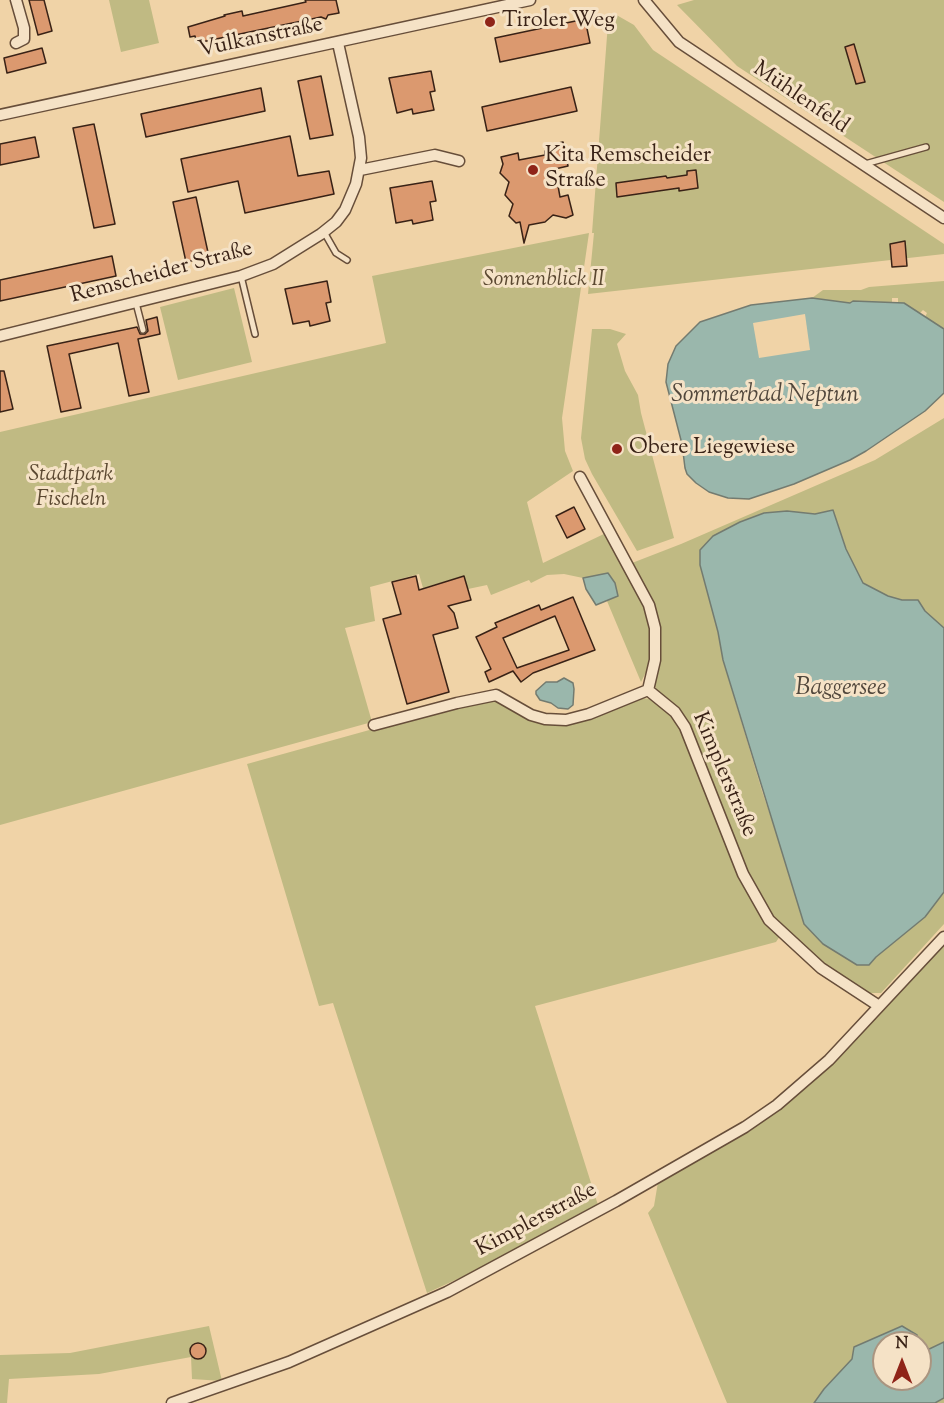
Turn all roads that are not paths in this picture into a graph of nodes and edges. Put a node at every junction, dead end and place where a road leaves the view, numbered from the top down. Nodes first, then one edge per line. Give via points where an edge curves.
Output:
1 (16, 0) edge
2 (530, 0) edge
3 (644, 0) edge
4 (16, 43) dead end
5 (338, 43) junction
6 (0, 115) edge
7 (926, 147) dead end
8 (459, 161) dead end
9 (864, 165) junction
10 (360, 170) junction
11 (944, 218) edge
12 (324, 232) junction
13 (347, 260) dead end
14 (242, 276) junction
15 (136, 303) junction
16 (142, 330) dead end
17 (255, 334) dead end
18 (0, 336) edge
19 (580, 477) dead end
20 (648, 690) junction
21 (374, 725) dead end
22 (944, 937) edge
23 (879, 1006) junction
24 (172, 1403) edge

1 - 4 street via 24,28 24,39
2 - 5 street, Vulkanstraße
3 - 9 street, Mühlenfeld via 679,42
5 - 6 street, Vulkanstraße
5 - 10 street, Remscheider Straße via 359,137
7 - 9 lane
8 - 10 street via 435,155
9 - 11 street, Mühlenfeld
10 - 12 street, Remscheider Straße via 345,210
12 - 13 lane via 336,253
12 - 14 street, Remscheider Straße via 273,264
14 - 15 street, Remscheider Straße
14 - 17 lane
15 - 16 lane
15 - 18 street, Remscheider Straße
19 - 20 street via 649,605 655,628 655,660
20 - 21 street via 566,720 531,715 496,695
20 - 23 street, Kimplerstraße via 675,712 685,727 743,874 769,920 821,968
22 - 23 street, Kimplerstraße
23 - 24 street, Kimplerstraße via 829,1060 777,1105 626,1195 447,1292 289,1362

